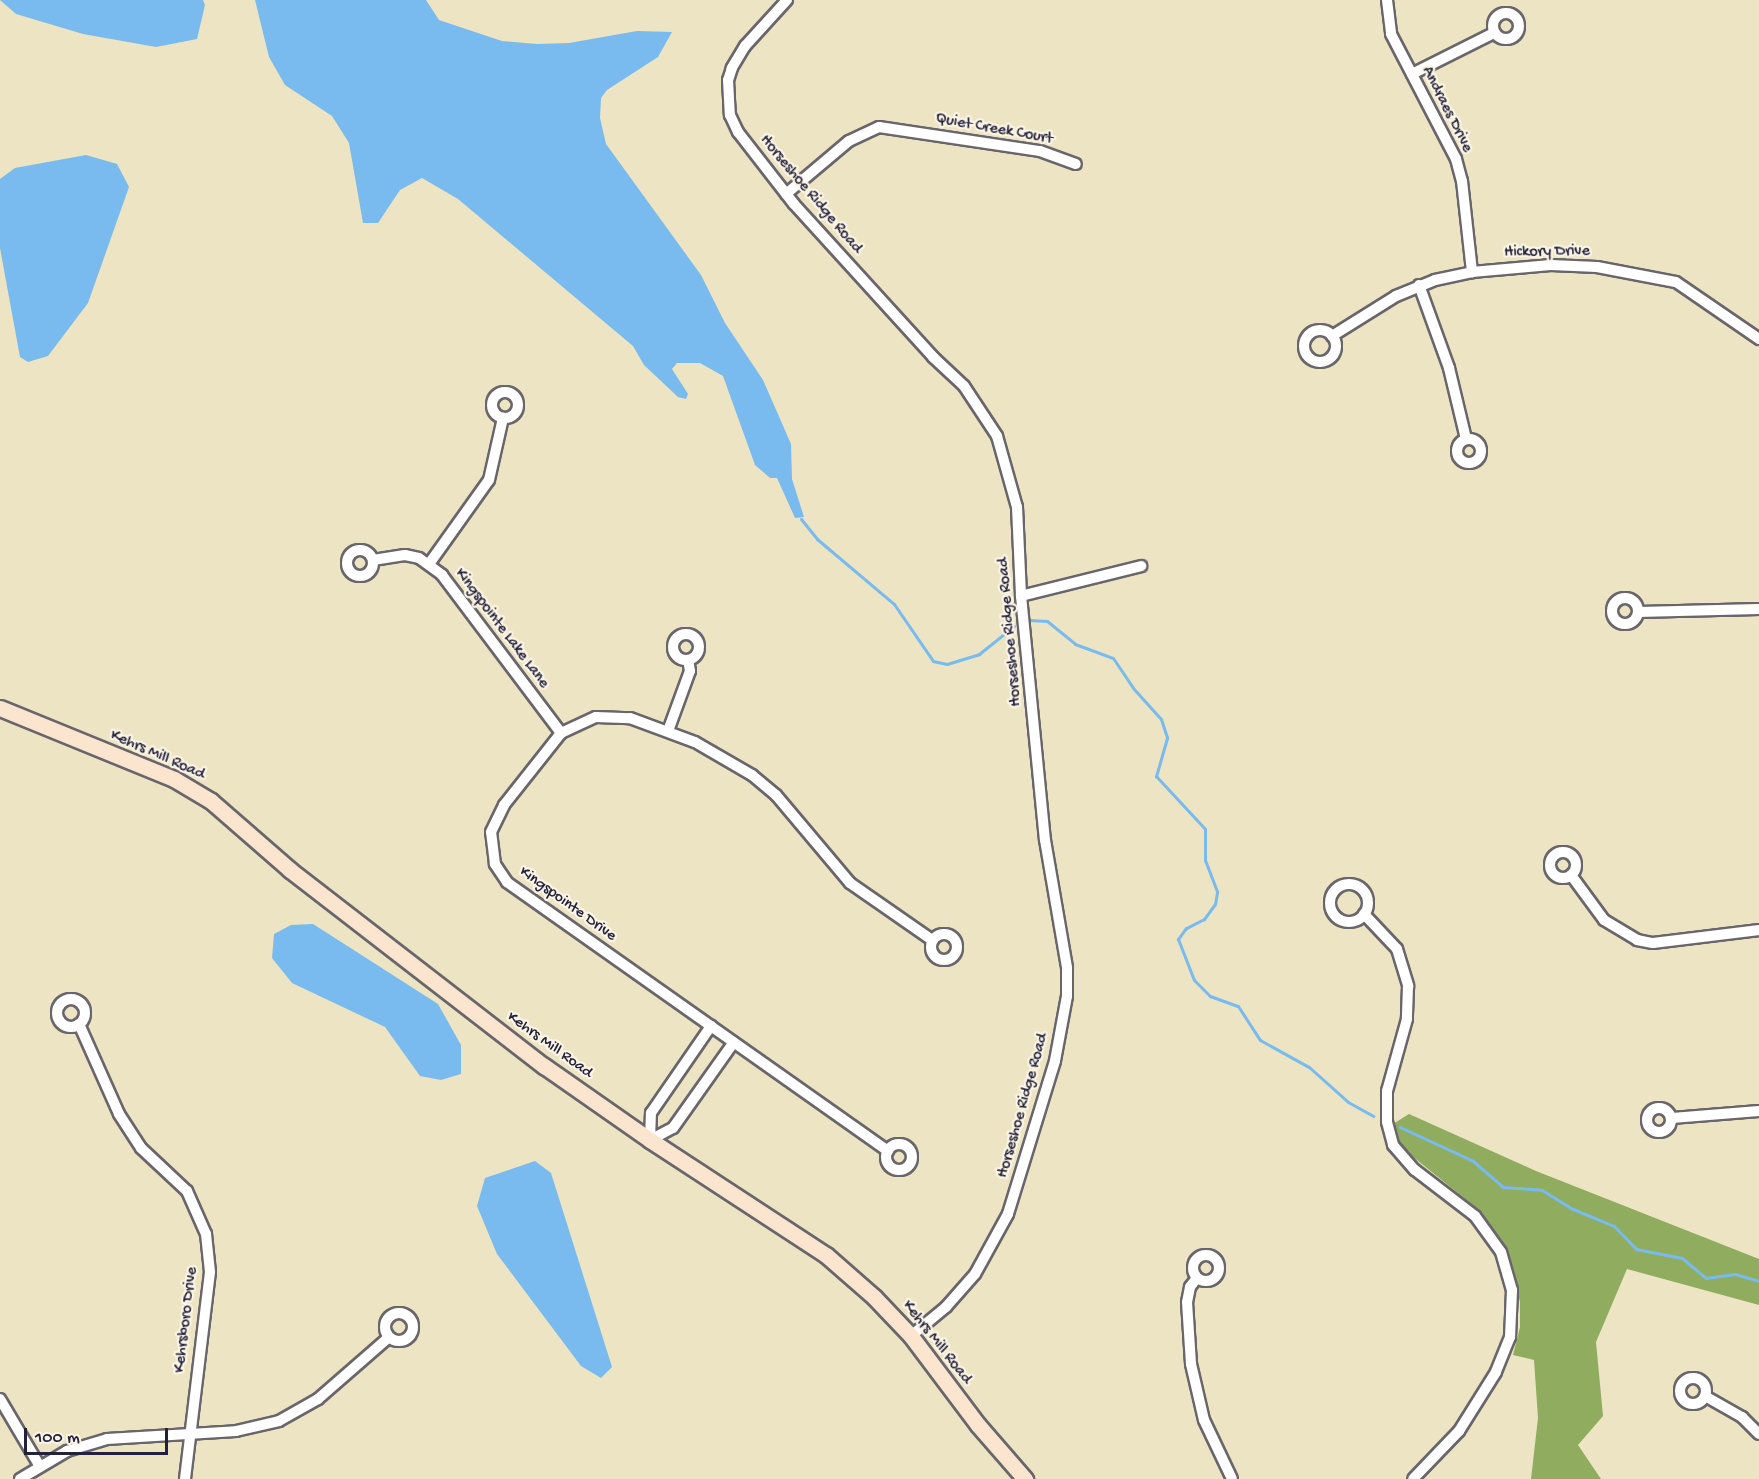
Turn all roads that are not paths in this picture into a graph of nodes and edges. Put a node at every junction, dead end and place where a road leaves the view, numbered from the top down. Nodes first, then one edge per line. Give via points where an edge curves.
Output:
1 (787, 0) edge
2 (1387, 0) edge
3 (1494, 33) dead end
4 (1412, 74) junction
5 (1076, 164) dead end
6 (786, 194) junction
7 (1472, 272) junction
8 (1419, 285) junction
9 (1332, 336) dead end
10 (1759, 339) edge
11 (503, 418) dead end
12 (1466, 439) dead end
13 (373, 561) dead end
14 (429, 564) junction
15 (1141, 566) dead end
16 (1021, 596) junction
17 (1759, 609) edge
18 (1638, 612) dead end
19 (688, 660) dead end
20 (0, 708) edge
21 (668, 731) junction
22 (561, 733) junction
23 (1571, 875) dead end
24 (1364, 914) dead end
25 (1759, 930) edge
26 (932, 940) dead end
27 (80, 1024) dead end
28 (711, 1026) junction
29 (734, 1042) junction
30 (1759, 1111) edge
31 (1671, 1118) dead end
32 (650, 1140) junction
33 (888, 1150) dead end
34 (1197, 1278) dead end
35 (911, 1336) junction
36 (388, 1337) dead end
37 (1705, 1396) dead end
38 (0, 1399) edge
39 (188, 1434) junction
40 (1759, 1434) edge
41 (39, 1465) junction
42 (20, 1479) edge
43 (185, 1479) edge
44 (1025, 1479) edge
45 (1232, 1479) edge
46 (1413, 1479) edge

1 - 6 street, Horseshoe Ridge Road via 745,46 728,80 730,115 738,132
2 - 4 street, Andraes Drive via 1391,34
3 - 4 street
4 - 7 street, Andraes Drive via 1456,159
5 - 6 street, Quiet Creek Court via 1040,151 879,127 849,141
6 - 16 street, Horseshoe Ridge Road via 933,357 964,386 997,436 1017,507
7 - 8 street, Hickory Drive
7 - 10 street, Hickory Drive via 1551,265 1597,267 1660,278 1692,291
8 - 9 street, Hickory Drive
8 - 12 street via 1449,368
11 - 14 street via 489,480
13 - 14 street, Kingspointe Lake Lane via 405,555
14 - 22 street, Kingspointe Lake Lane via 442,575
15 - 16 street
16 - 35 street, Horseshoe Ridge Road via 1045,840 1067,968 1067,996 1055,1061 1008,1214 975,1274 946,1307
17 - 18 street
19 - 21 street via 690,671
20 - 32 main road, Kehrs Mill Road via 147,767 211,801 290,870 420,973
21 - 22 street, Kingspointe Drive via 615,716 596,717
21 - 26 street, Kingspointe Drive via 752,775 776,795 850,883
22 - 28 street, Kingspointe Drive via 498,814 491,832 495,864 521,893
23 - 25 street via 1604,920 1637,940 1653,943
24 - 46 street via 1397,949 1408,986 1407,1019 1387,1091 1387,1122 1393,1145 1415,1170 1475,1216 1501,1252 1512,1290 1510,1337 1496,1372 1459,1431
27 - 39 street, Kehrsboro Drive via 119,1114 141,1148 187,1191 204,1226 210,1272
28 - 29 street, Kingspointe Drive
28 - 32 street via 651,1113
29 - 32 street via 673,1128
29 - 33 street, Kingspointe Drive
30 - 31 street
32 - 35 main road, Kehrs Mill Road via 826,1255
34 - 45 street via 1187,1302 1191,1364 1204,1420
35 - 44 main road, Kehrs Mill Road via 965,1409
36 - 39 street via 318,1399 292,1414 249,1430
37 - 40 street via 1742,1417
38 - 41 street
39 - 41 street via 107,1439
39 - 43 street, Kehrsboro Drive
41 - 42 street

